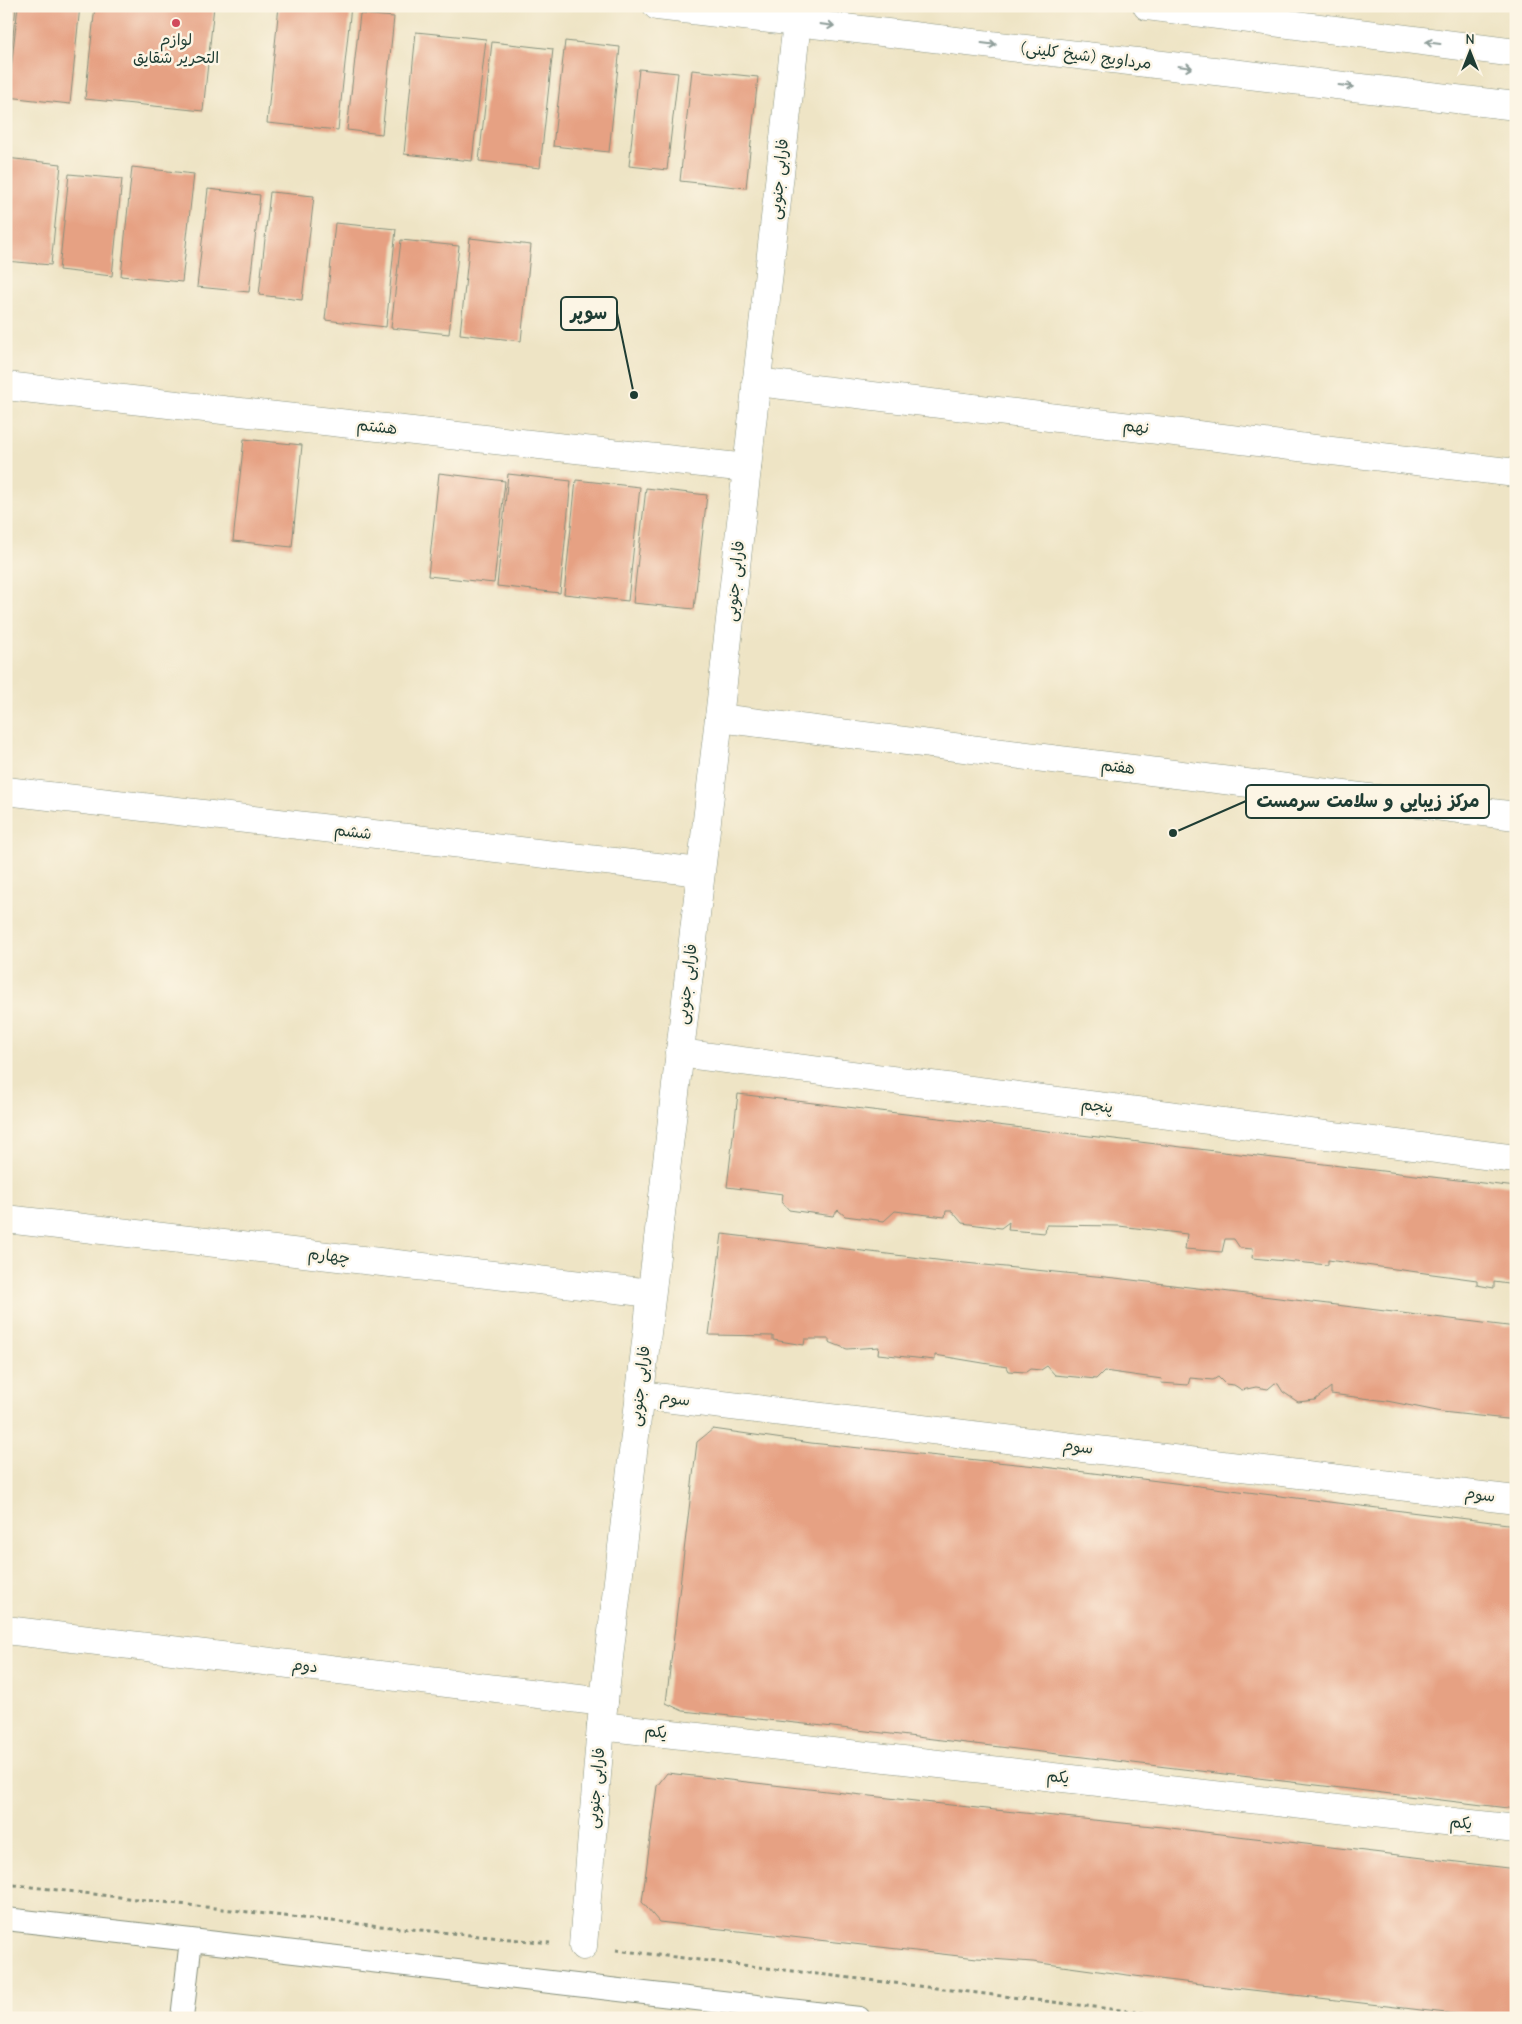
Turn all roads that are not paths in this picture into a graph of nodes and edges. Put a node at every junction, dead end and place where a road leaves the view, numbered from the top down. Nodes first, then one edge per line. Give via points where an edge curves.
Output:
1 (657, 6) edge
2 (1147, 6) edge
3 (797, 22) junction
4 (1516, 53) edge
5 (1516, 106) edge
6 (756, 382) junction
7 (6, 386) edge
8 (747, 468) junction
9 (1516, 472) edge
10 (719, 718) junction
11 (6, 791) edge
12 (1516, 816) edge
13 (700, 872) junction
14 (679, 1053) junction
15 (1516, 1159) edge
16 (6, 1219) edge
17 (652, 1294) junction
18 (639, 1395) junction
19 (1516, 1500) edge
20 (6, 1630) edge
21 (602, 1714) junction
22 (1516, 1829) edge
23 (6, 1919) edge
24 (191, 1940) junction
25 (583, 1946) dead end
26 (182, 2018) edge
27 (860, 2018) edge

1 - 3 street, مرداویج (شیخ کلینی)
4 -> 2 street
3 -> 5 street, مرداویج (شیخ کلینی)
3 - 6 street, فارابی جنوبی
6 - 8 street, فارابی جنوبی
6 - 9 street, نهم
7 - 8 street, هشتم
8 - 10 street, فارابی جنوبی
10 - 12 street, هفتم
10 - 13 street, فارابی جنوبی
11 - 13 street, ششم
13 - 14 street, فارابی جنوبی
14 - 15 street, پنجم
14 - 17 street, فارابی جنوبی
16 - 17 street, چهارم
17 - 18 street, فارابی جنوبی
18 - 19 street, سوم
18 - 21 street, فارابی جنوبی
20 - 21 street, دوم
21 - 22 street, یکم
21 - 25 street, فارابی جنوبی
23 - 24 lane
24 - 26 lane
24 - 27 lane

